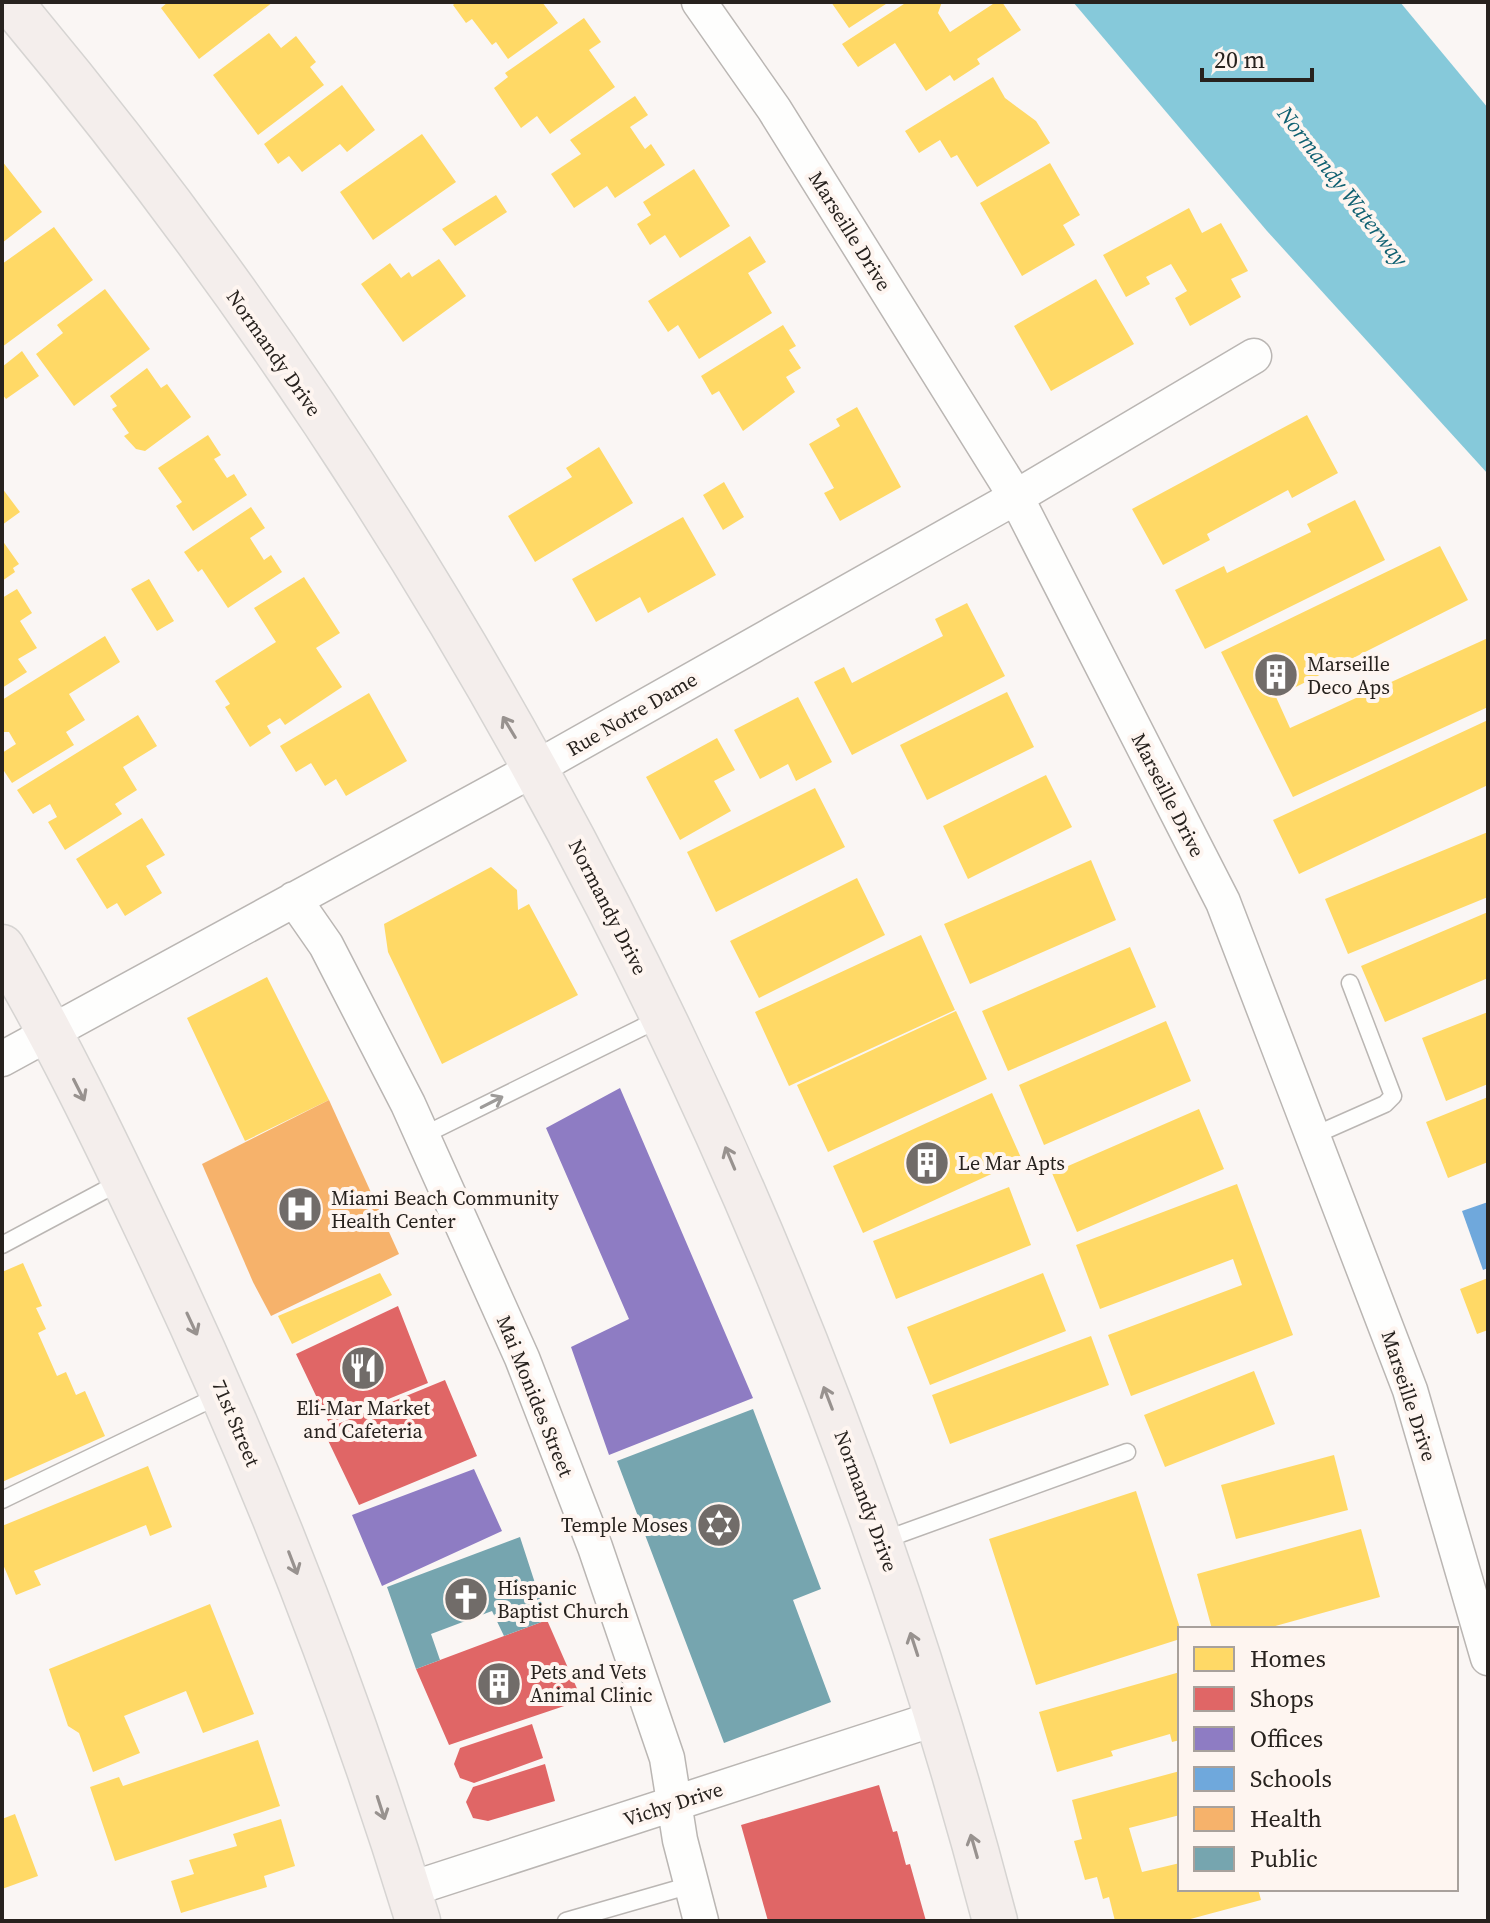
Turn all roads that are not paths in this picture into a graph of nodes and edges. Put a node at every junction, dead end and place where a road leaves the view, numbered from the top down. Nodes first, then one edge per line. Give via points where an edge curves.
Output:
1 (10, 2) edge
2 (699, 2) edge
3 (1254, 356) dead end
4 (1016, 497) junction
5 (534, 769) junction
6 (294, 899) junction
7 (2, 947) edge
8 (1350, 983) dead end
9 (663, 1017) junction
10 (50, 1034) junction
11 (2, 1059) edge
12 (1315, 1135) junction
13 (422, 1136) junction
14 (124, 1181) junction
15 (2, 1245) edge
16 (225, 1393) junction
17 (1127, 1452) dead end
18 (2, 1500) edge
19 (881, 1541) junction
20 (1477, 1578) edge
21 (1488, 1658) edge
22 (937, 1718) junction
23 (675, 1804) junction
24 (691, 1885) junction
25 (413, 1905) edge
26 (566, 1921) edge
27 (701, 1921) edge
28 (995, 1921) edge

5 -> 1 main road, Normandy Drive via 341,449 253,320
2 - 4 street, Marseille Drive via 774,109
3 - 4 street, Rue Notre Dame
4 - 5 street, Rue Notre Dame
4 - 12 street, Marseille Drive via 1223,902
5 - 6 street, Rue Notre Dame
5 - 9 main road, Normandy Drive
6 - 10 street, Rue Notre Dame
6 - 13 street, Mai Monides Street via 326,945
7 - 10 main road, 71st Street
8 - 12 lane via 1393,1096
13 -> 9 lane
19 -> 9 main road, Normandy Drive via 775,1261
10 - 11 street, Rue Notre Dame
10 -> 14 main road, 71st Street
12 - 20 street, Marseille Drive
13 - 23 street, Mai Monides Street via 522,1358 595,1547 667,1758
14 - 15 lane
14 -> 16 main road, 71st Street
16 - 18 lane
16 -> 25 main road, 71st Street via 332,1664
17 - 19 lane
22 -> 19 main road, Normandy Drive
20 - 21 street, Marseille Drive
22 - 23 street, Vichy Drive
28 -> 22 main road, Normandy Drive
23 - 24 street, Mai Monides Street
23 - 25 street, Vichy Drive
24 - 26 lane
24 - 27 street, Mai Monides Street

